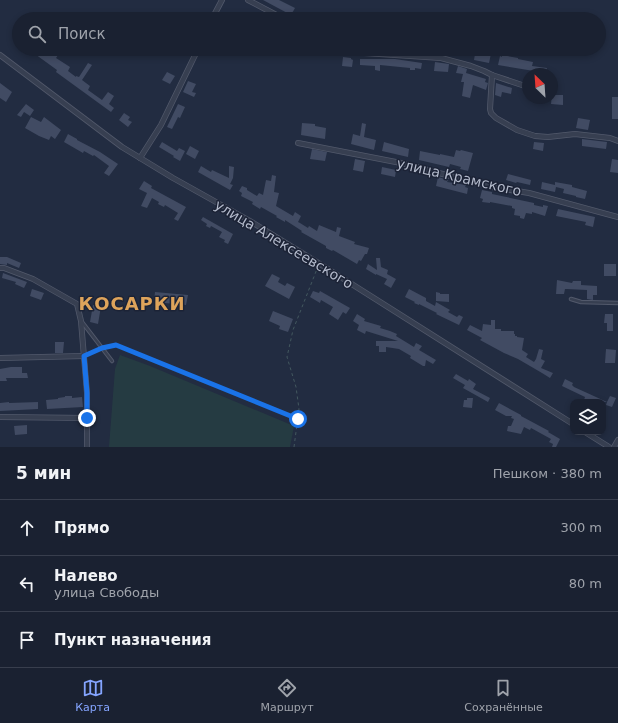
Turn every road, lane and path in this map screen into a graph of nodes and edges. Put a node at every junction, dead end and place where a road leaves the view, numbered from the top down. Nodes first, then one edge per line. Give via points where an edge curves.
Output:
1 (222, 0) edge
2 (248, 0) edge
3 (216, 12) edge
4 (271, 12) edge
5 (0, 56) edge
6 (195, 56) edge
7 (415, 56) edge
8 (492, 75) junction
9 (522, 85) edge
10 (618, 141) edge
11 (298, 143) dead end
12 (140, 158) junction
13 (618, 217) edge
14 (320, 264) junction
15 (0, 268) edge
16 (571, 299) dead end
17 (618, 303) edge
18 (81, 321) junction
19 (102, 348) junction
20 (84, 356) junction
21 (0, 358) edge
22 (112, 361) dead end
23 (0, 417) edge
24 (87, 418) junction
25 (298, 419) junction
26 (570, 422) edge
27 (590, 435) edge
28 (618, 440) edge
29 (87, 447) edge
30 (294, 447) edge
31 (609, 447) edge
32 (614, 447) edge

1 - 3 street
2 - 4 street
5 - 12 street, улица Алексеевского
6 - 12 street via 161,125
7 - 8 street via 441,58
8 - 9 street
8 - 10 street via 491,113 507,125 536,136 575,134
11 - 13 street, улица Крамского via 401,163
12 - 14 street, улица Алексеевского
14 - 25 path via 293,330 287,356 300,409
14 - 26 street, улица Алексеевского
15 - 18 street via 33,279 77,304
16 - 17 lane via 581,302
18 - 19 lane
18 - 20 street
19 - 20 path
19 - 22 lane
19 - 25 path via 116,345
20 - 21 street
20 - 24 street
23 - 24 street
24 - 29 street
25 - 30 path
27 - 31 street
28 - 32 street

